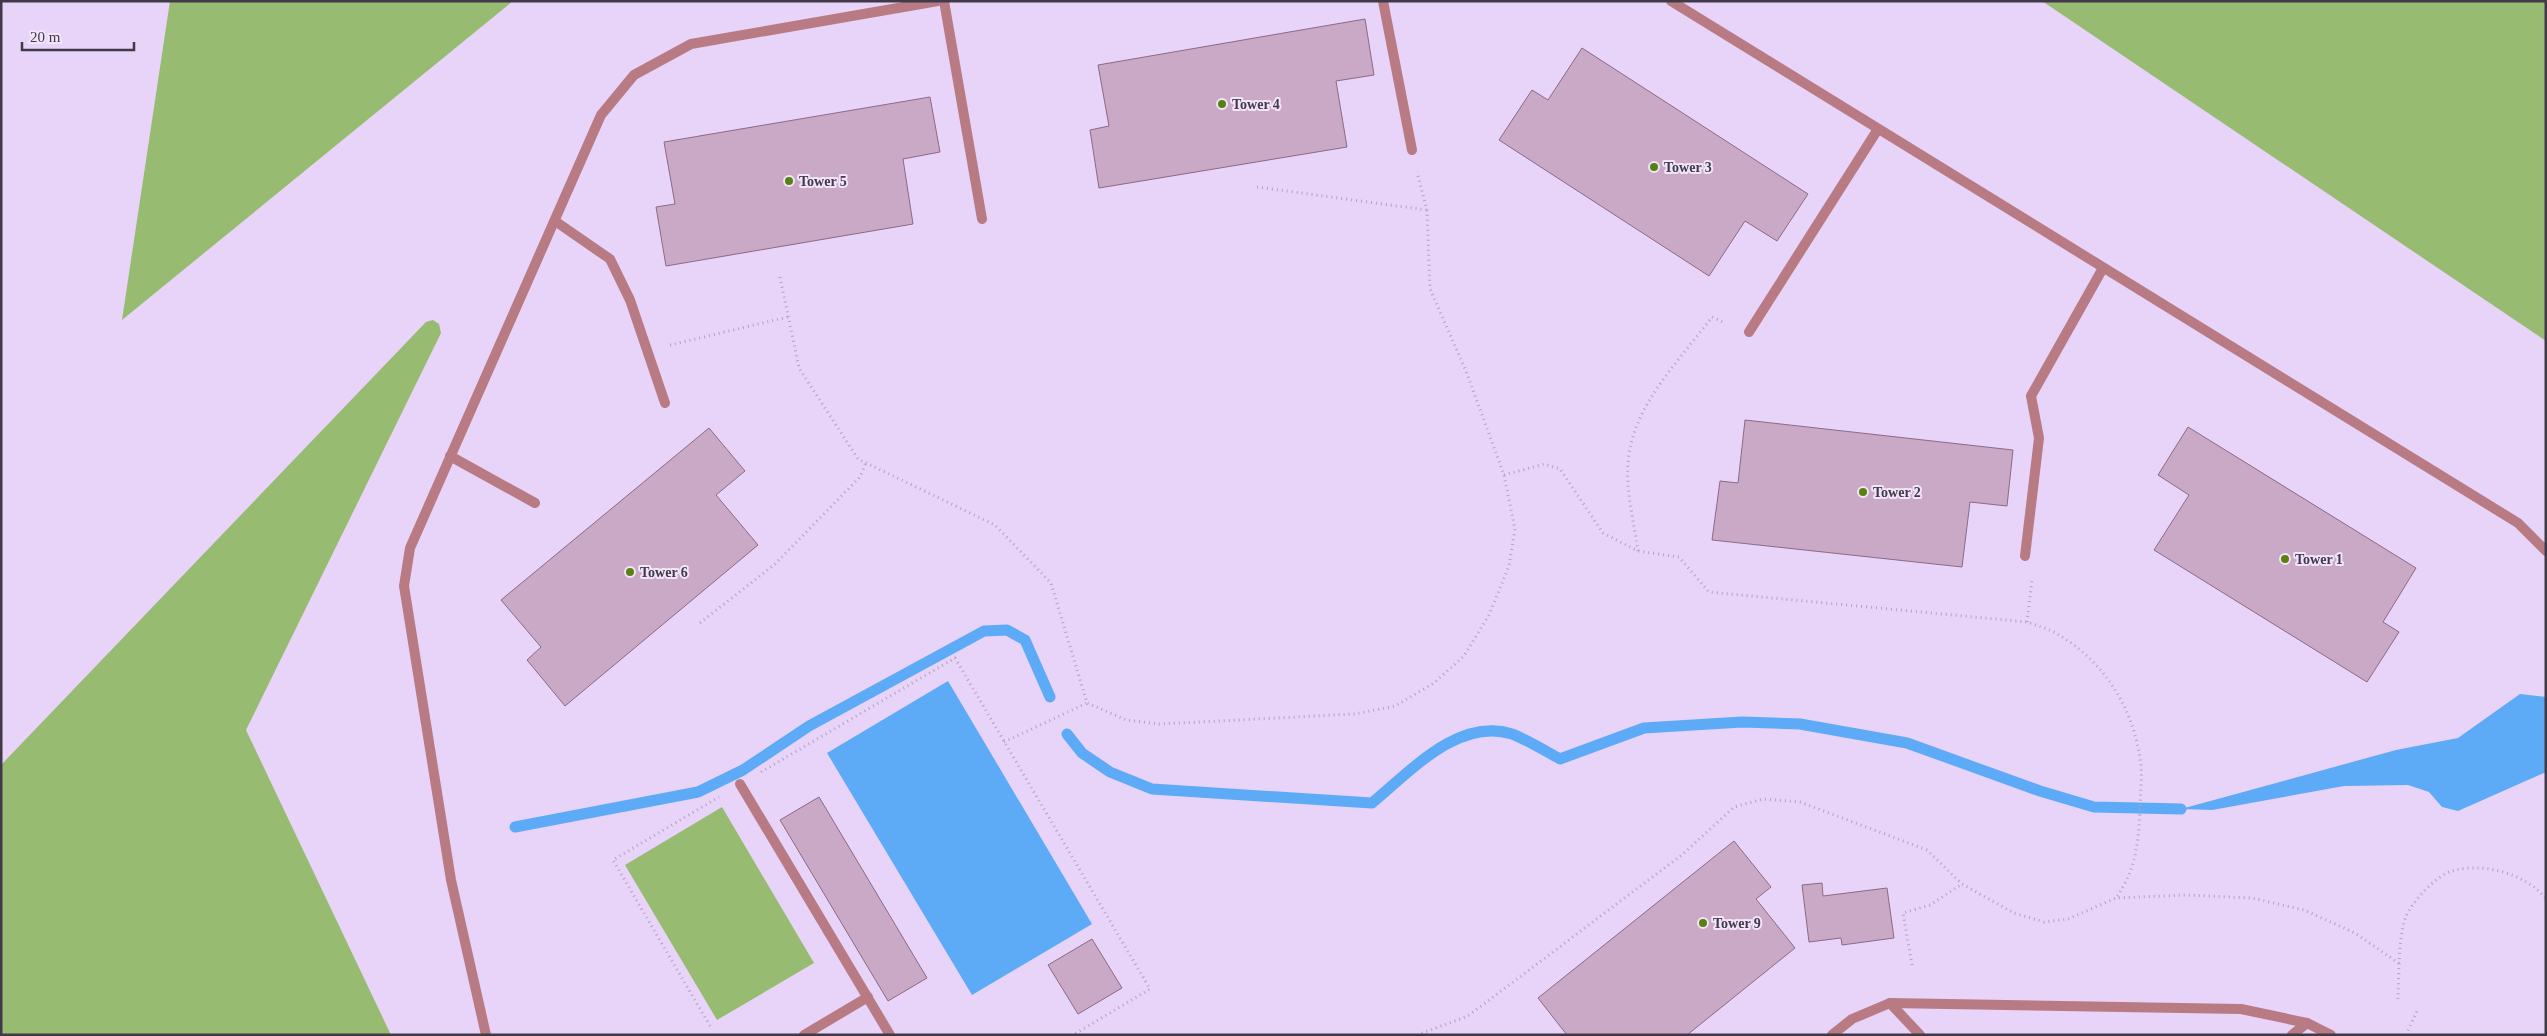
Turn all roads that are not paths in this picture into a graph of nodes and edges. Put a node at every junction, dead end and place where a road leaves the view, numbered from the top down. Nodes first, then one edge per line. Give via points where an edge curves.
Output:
1 (938, 1) edge
2 (944, 1) edge
3 (1384, 1) edge
4 (1671, 1) edge
5 (1878, 129) junction
6 (1412, 150) road end
7 (982, 219) dead end
8 (554, 221) junction
9 (2103, 268) junction
10 (1749, 332) road end
11 (665, 403) dead end
12 (450, 456) junction
13 (535, 503) dead end
14 (2546, 551) edge
15 (2025, 556) road end
16 (740, 784) road end
17 (868, 997) junction
18 (1890, 1003) junction
19 (2307, 1023) junction
20 (486, 1035) edge
21 (804, 1035) edge
22 (890, 1035) edge
23 (1832, 1035) edge
24 (1920, 1035) edge
25 (2292, 1035) edge
26 (2331, 1035) edge

1 - 8 lane via 692,44 634,75 601,115
2 - 7 lane
3 - 6 lane
4 - 5 lane
5 - 9 lane
5 - 10 lane
8 - 11 lane via 610,259 630,300
8 - 12 lane
9 - 14 lane via 2518,523
9 - 15 lane via 2031,396 2038,438
12 - 13 lane
12 - 20 lane via 410,548 404,586 451,880
16 - 17 lane
17 - 21 lane
17 - 22 lane
18 - 19 lane via 2241,1009
18 - 23 lane via 1852,1019
18 - 24 lane
19 - 25 lane
19 - 26 lane

